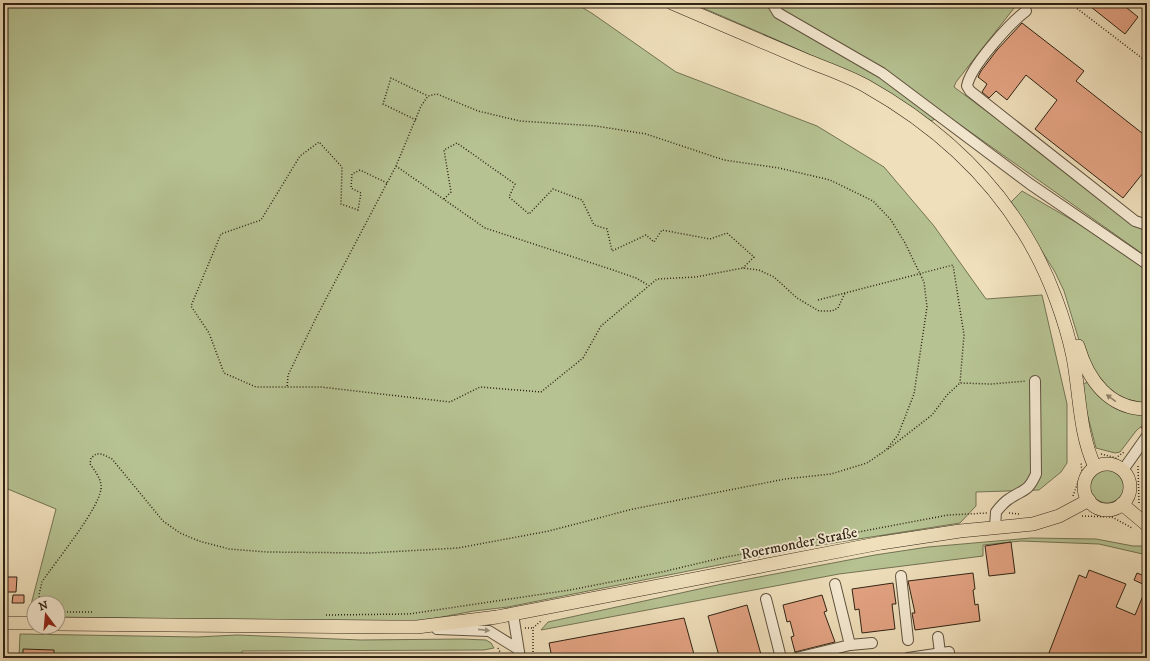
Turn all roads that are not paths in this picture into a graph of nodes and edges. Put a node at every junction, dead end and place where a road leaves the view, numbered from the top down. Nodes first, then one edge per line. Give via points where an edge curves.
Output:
1 (672, 3) edge
2 (772, 3) edge
3 (1026, 11) dead end
4 (1147, 225) edge
5 (1040, 260) junction
6 (1147, 264) edge
7 (1035, 381) road end
8 (1147, 409) edge
9 (1143, 434) edge
10 (1093, 462) junction
11 (1123, 470) junction
12 (1089, 500) junction
13 (1122, 504) junction
14 (995, 527) junction
15 (1141, 527) edge
16 (901, 576) dead end
17 (835, 584) dead end
18 (766, 598) dead end
19 (513, 614) junction
20 (3, 623) edge
21 (26, 623) edge
22 (66, 624) edge
23 (417, 627) junction
24 (938, 637) dead end
25 (908, 640) dead end
26 (872, 643) dead end
27 (850, 645) junction
28 (519, 653) edge
29 (781, 658) edge
30 (796, 658) edge
31 (912, 658) edge

1 - 5 main road via 865,85 926,124 982,175 1010,212
2 - 6 street via 778,13 794,24 882,73 1030,184
3 - 4 street via 1017,18 973,70 967,86 1135,221
8 -> 5 main road via 1136,409 1117,402 1100,390 1087,372 1064,301 1050,270
5 - 10 main road via 1068,333 1083,424
7 - 14 street via 1036,474 1032,485 1026,491 1010,498 996,512
9 - 11 street
10 - 11 main road via 1110,464
10 - 12 main road via 1086,479 1085,494
11 - 13 main road via 1130,483 1127,498
12 - 13 main road via 1094,506 1109,509
12 - 14 main road, Roermonder Straße via 1059,516 1033,524
13 - 15 main road
14 - 19 main road, Roermonder Straße via 873,545
16 - 25 street
17 - 27 street
18 - 29 street
19 - 23 main road, Roermonder Straße
19 - 28 street
20 - 21 main road
22 - 23 main road, Roermonder Straße
23 -> 28 street via 490,631
24 - 31 street via 945,653
26 - 27 street
27 - 30 street

